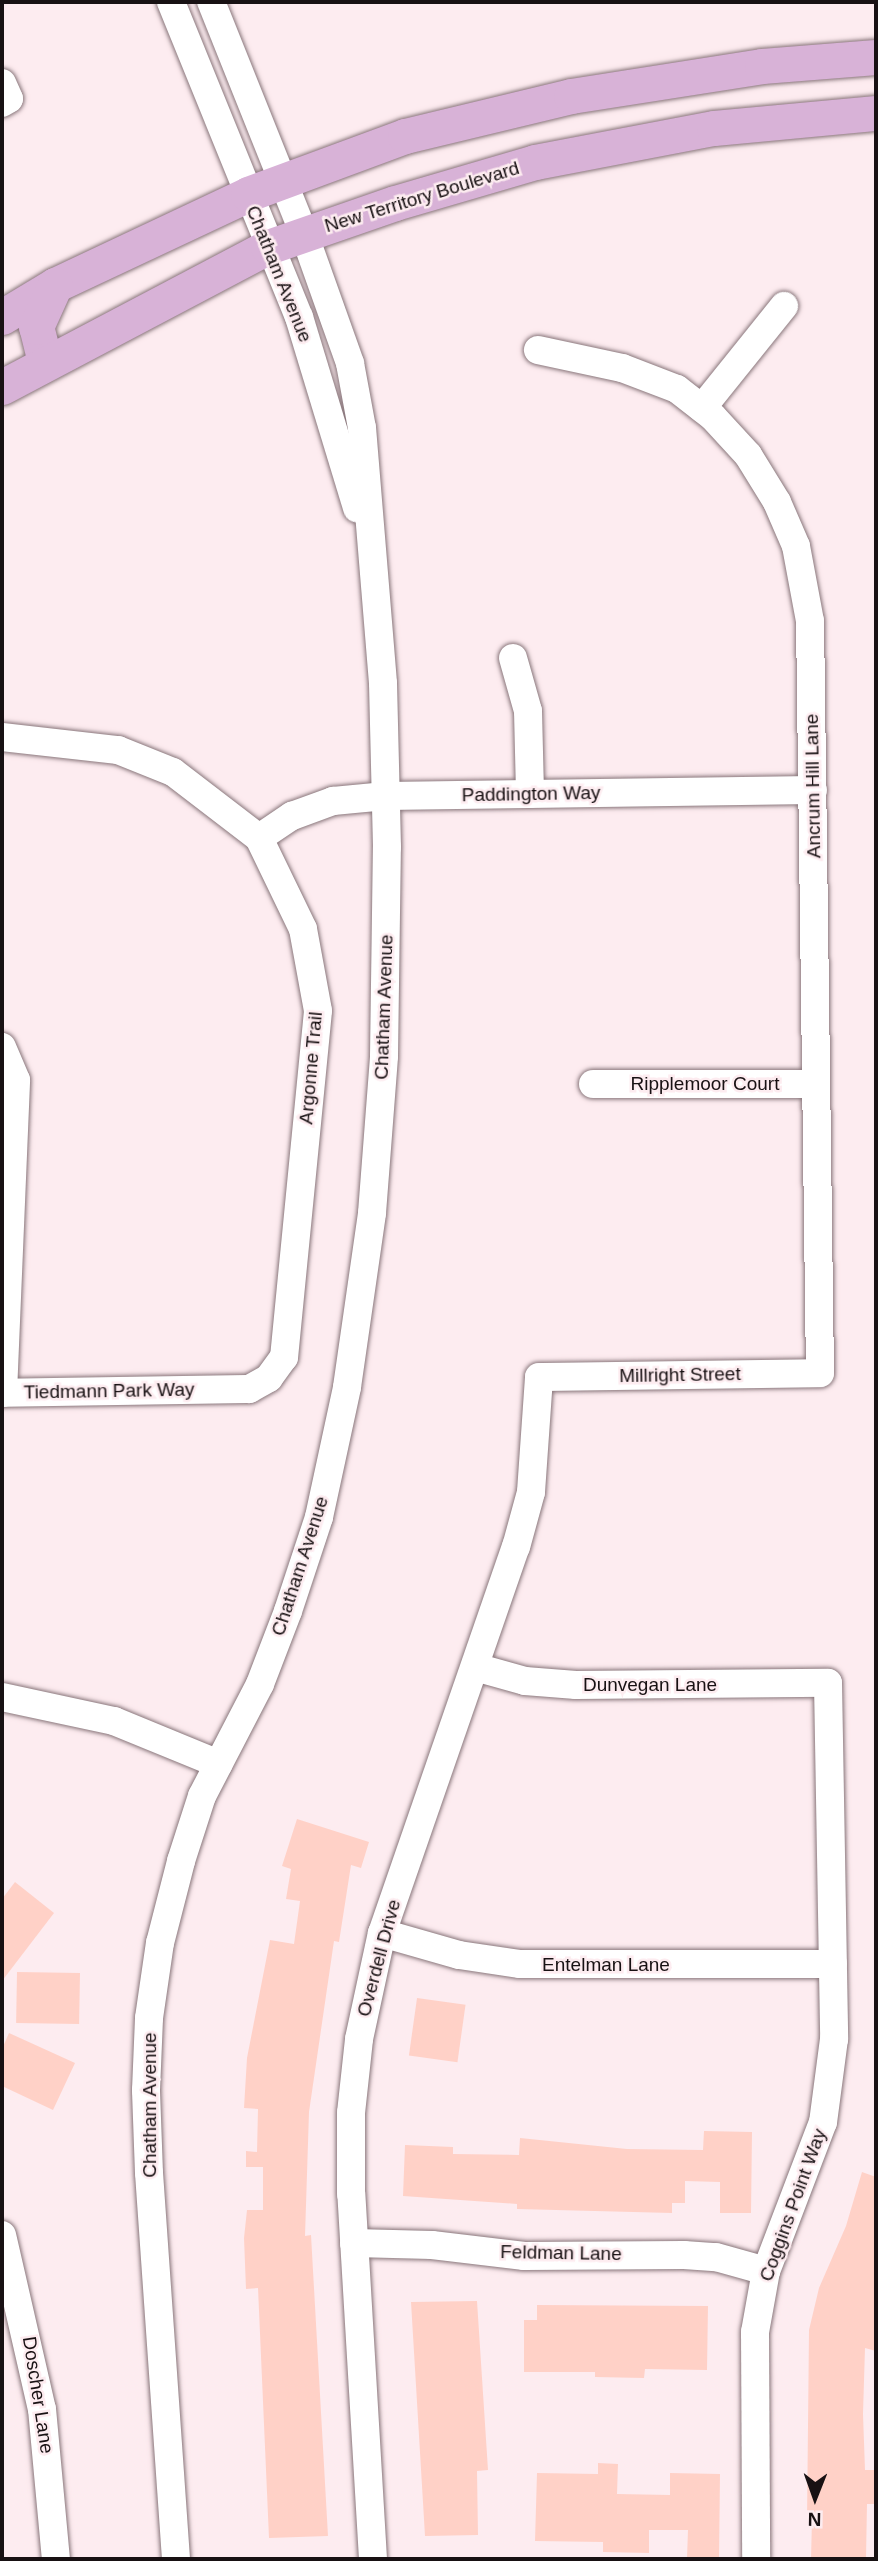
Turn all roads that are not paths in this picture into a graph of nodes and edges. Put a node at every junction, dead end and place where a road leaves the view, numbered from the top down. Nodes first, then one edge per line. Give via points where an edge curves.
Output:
1 (171, 2) edge
2 (211, 2) edge
3 (876, 57) edge
4 (876, 113) edge
5 (282, 181) junction
6 (248, 194) junction
7 (304, 234) junction
8 (268, 247) junction
9 (55, 285) junction
10 (784, 306) dead end
11 (2, 317) edge
12 (538, 351) dead end
13 (45, 362) junction
14 (2, 387) edge
15 (702, 408) junction
16 (372, 552) junction
17 (513, 658) dead end
18 (2, 737) edge
19 (813, 790) junction
20 (530, 794) junction
21 (386, 796) junction
22 (259, 838) junction
23 (2, 1047) edge
24 (593, 1084) dead end
25 (816, 1084) junction
26 (820, 1373) joint
27 (539, 1377) joint
28 (269, 1378) joint
29 (475, 1667) junction
30 (828, 1683) joint
31 (2, 1697) edge
32 (219, 1764) junction
33 (383, 1933) junction
34 (832, 1964) junction
35 (2, 2235) edge
36 (354, 2243) junction
37 (766, 2271) junction
38 (56, 2559) edge
39 (176, 2559) edge
40 (373, 2559) edge
41 (756, 2559) edge

1 - 6 street, Chatham Avenue
2 - 5 street, Chatham Avenue
3 - 5 main road via 762,66 570,96 405,136
4 - 7 main road, New Territory Boulevard via 714,128 535,162
5 - 6 main road
5 - 7 street, Chatham Avenue
6 - 8 street, Chatham Avenue
6 - 9 main road
7 - 8 main road, New Territory Boulevard
7 - 16 street, Chatham Avenue via 351,363 362,428
8 - 13 main road, New Territory Boulevard
8 - 16 street, Chatham Avenue via 299,317
9 - 11 main road
9 - 13 main road via 36,327
10 - 15 street
12 - 15 street, Ancrum Hill Lane via 622,368 677,389
13 - 14 main road, New Territory Boulevard
15 - 19 street, Ancrum Hill Lane via 748,455 796,545 810,621
16 - 21 street, Chatham Avenue
17 - 20 street via 528,711
18 - 22 street, Argonne Trail via 118,750 173,772
19 - 20 street, Paddington Way
19 - 25 street, Ancrum Hill Lane
20 - 21 street, Paddington Way
21 - 22 street, Paddington Way via 333,801 292,816
21 - 32 street, Chatham Avenue via 384,1056 372,1213 347,1387 319,1517 288,1611 260,1684
22 - 28 street, Argonne Trail via 303,929 318,1011 284,1357
23 - 28 street, Tiedmann Park Way via 16,1080 3,1393 248,1389
24 - 25 street, Ripplemoor Court
25 - 26 street, Ancrum Hill Lane
26 - 27 street, Millright Street
27 - 29 street, Overdell Drive via 531,1492
29 - 30 street, Dunvegan Lane via 526,1681 576,1685
29 - 33 street, Overdell Drive
30 - 34 street, Coggins Point Way
31 - 32 street via 114,1721
32 - 39 street, Chatham Avenue via 202,1796 181,1861 160,1942 149,2030 149,2173
33 - 34 street, Entelman Lane via 459,1955 520,1964
33 - 36 street, Overdell Drive via 359,2039 351,2113
34 - 37 street, Coggins Point Way via 834,2039 824,2122
35 - 38 street, Doscher Lane via 42,2409
36 - 37 street, Feldman Lane via 432,2245 524,2256 684,2255
36 - 40 street, Overdell Drive
37 - 41 street, Coggins Point Way via 755,2332 753,2380

